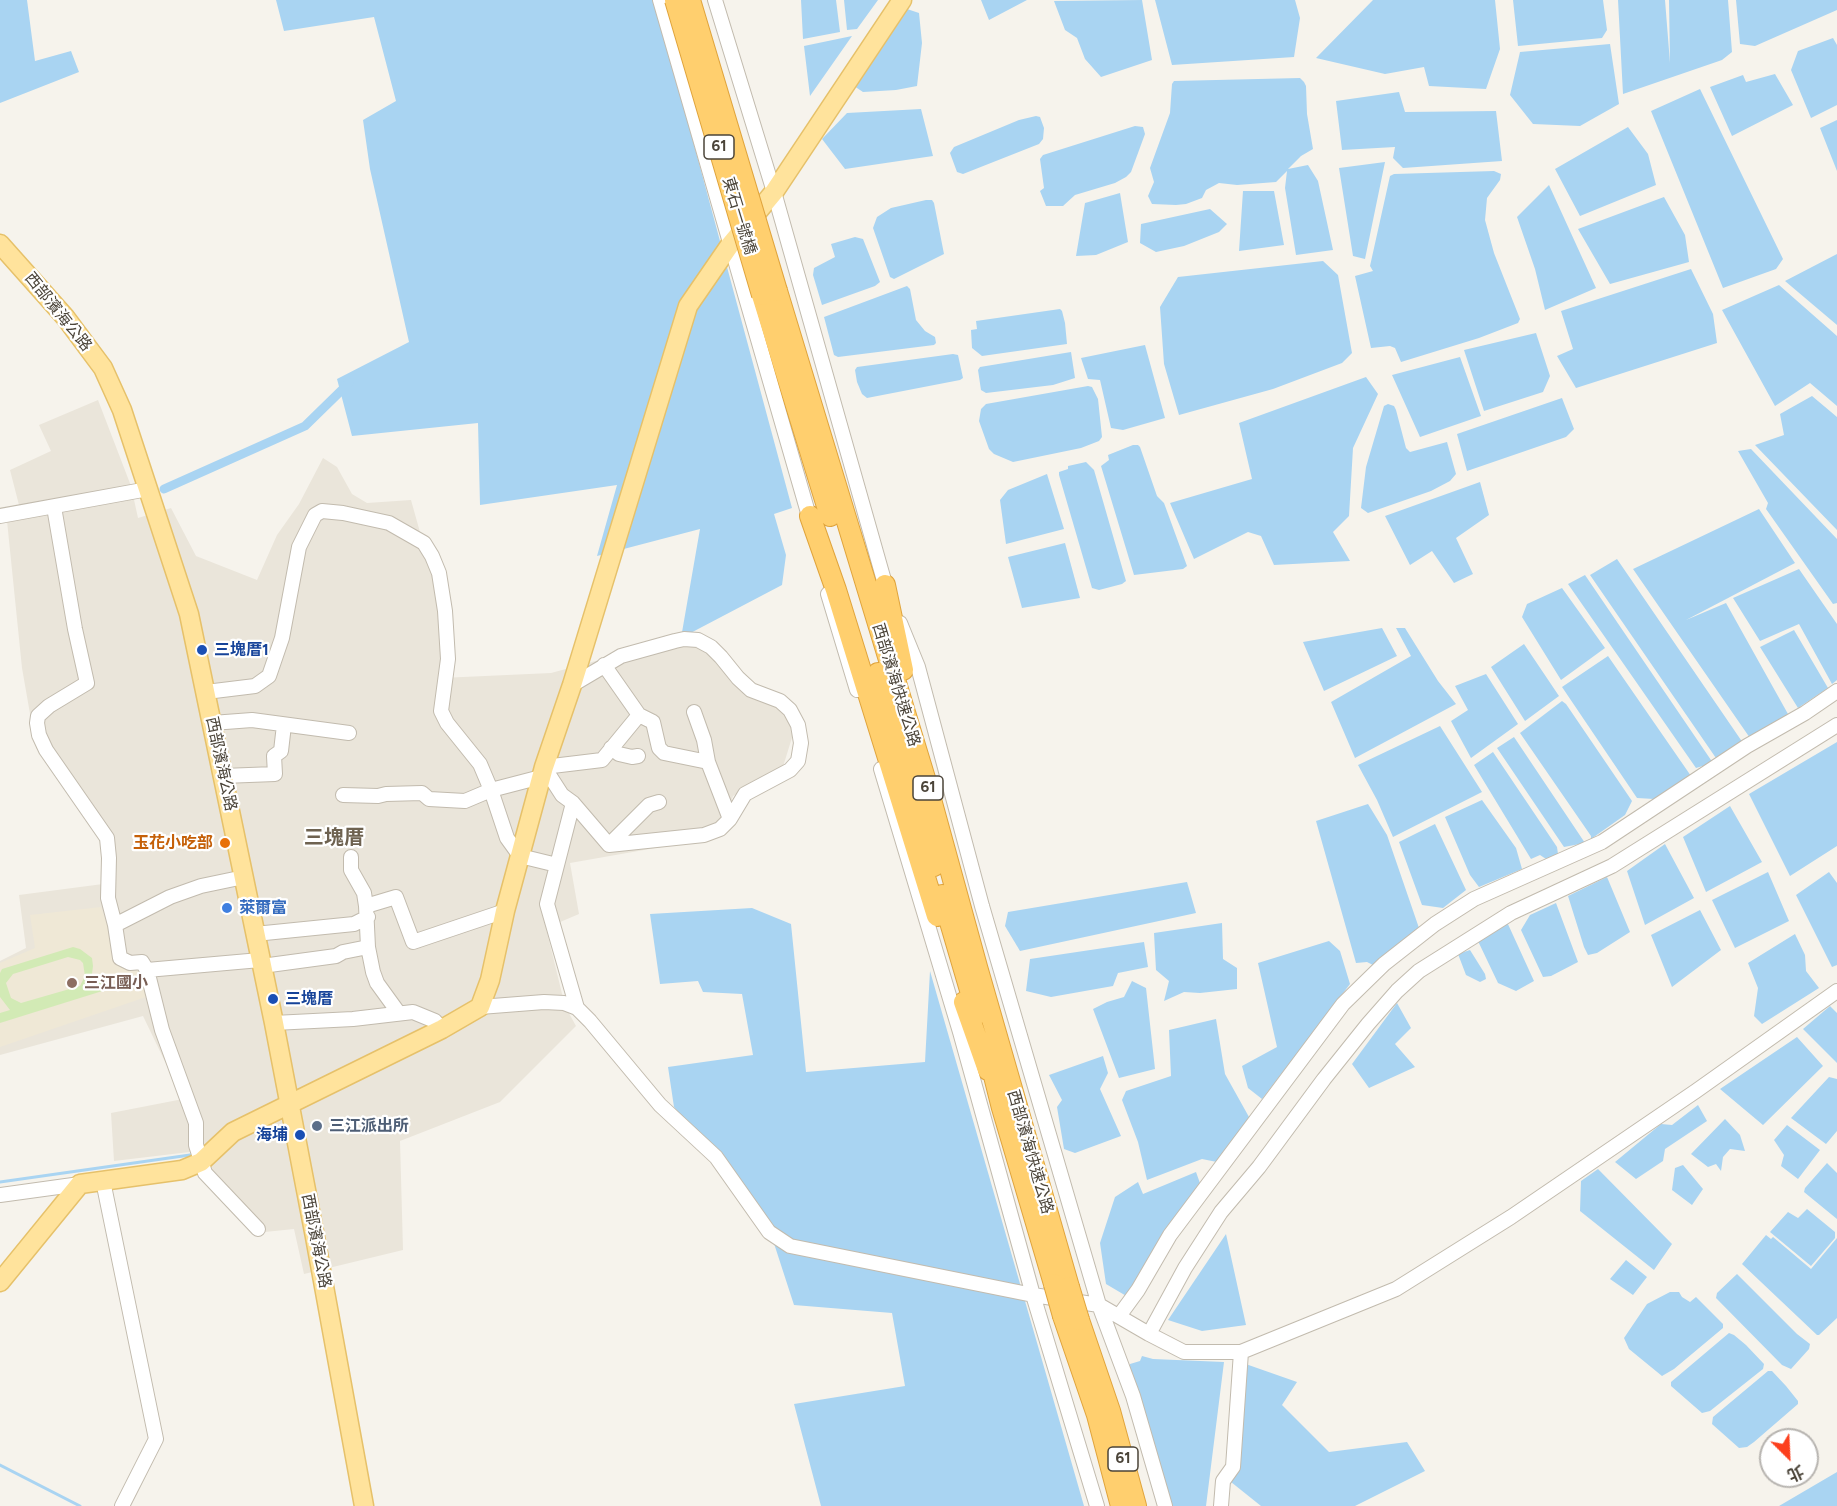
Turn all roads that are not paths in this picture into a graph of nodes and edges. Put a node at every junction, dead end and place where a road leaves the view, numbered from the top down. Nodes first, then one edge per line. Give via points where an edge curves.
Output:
1 (660, 0) edge
2 (675, 0) edge
3 (690, 0) edge
4 (715, 0) edge
5 (902, 0) edge
6 (774, 192) junction
7 (0, 244) edge
8 (730, 245) junction
9 (770, 293) junction
10 (148, 489) junction
11 (54, 507) junction
12 (0, 516) edge
13 (810, 516) junction
14 (885, 585) junction
15 (604, 665) junction
16 (572, 686) junction
17 (1837, 691) edge
18 (206, 692) junction
19 (694, 712) dead end
20 (639, 715) junction
21 (212, 723) junction
22 (284, 724) junction
23 (1837, 725) edge
24 (349, 733) dead end
25 (611, 748) junction
26 (638, 756) dead end
27 (708, 762) junction
28 (543, 772) junction
29 (223, 776) junction
30 (491, 790) junction
31 (343, 795) dead end
32 (659, 802) dead end
33 (573, 803) junction
34 (730, 819) junction
35 (609, 845) junction
36 (520, 856) junction
37 (351, 857) dead end
38 (557, 865) junction
39 (244, 877) junction
40 (367, 911) junction
41 (505, 911) junction
42 (116, 925) junction
43 (255, 934) junction
44 (368, 947) junction
45 (261, 963) junction
46 (147, 970) junction
47 (1837, 991) edge
48 (480, 1008) junction
49 (577, 1008) junction
50 (398, 1012) junction
51 (274, 1023) junction
52 (442, 1029) junction
53 (290, 1106) junction
54 (1009, 1107) junction
55 (201, 1162) junction
56 (103, 1181) junction
57 (80, 1184) junction
58 (0, 1195) edge
59 (258, 1229) dead end
60 (0, 1282) edge
61 (1033, 1295) junction
62 (1099, 1305) junction
63 (1121, 1317) junction
64 (1146, 1333) junction
65 (1241, 1352) junction
66 (1104, 1418) junction
67 (122, 1506) edge
68 (364, 1506) edge
69 (1097, 1506) edge
70 (1121, 1506) edge
71 (1136, 1506) edge
72 (1165, 1506) edge
73 (1221, 1506) edge

1 - 8 street
2 - 9 highway, 東石一號橋 / 61, bridge
3 - 9 highway, 東石一號橋 / 61, bridge
4 - 6 street
5 - 6 main road
6 - 8 main road
6 - 14 street
7 - 10 main road, 西部濱海公路 via 65,316 103,368 122,410
8 - 13 street
8 - 16 main road via 688,306
9 - 54 highway, 西部濱海快速公路 / 61 via 963,972
10 - 11 street
10 - 18 main road, 西部濱海公路 via 189,614
11 - 12 street
11 - 42 street via 87,683 50,706 38,716 37,723 46,750 107,838 108,898
13 - 54 highway via 979,1048
13 - 61 street via 833,614 960,1032
14 - 54 highway via 907,688 983,957
14 - 62 street via 918,667 982,906
15 - 16 street
15 - 20 street
15 - 34 street via 621,656 675,641 698,640 711,647 752,690 780,701 790,710 801,743 798,761 790,770 745,794
16 - 28 main road
17 - 63 street via 1602,842 1474,899 1384,964 1343,1004 1200,1194 1170,1235
18 - 21 main road, 西部濱海公路
18 - 30 street via 255,686 269,676 282,638 299,547 315,515 322,511 343,513 389,523 424,543 439,573 448,659 441,711 480,764
19 - 27 street
20 - 25 street
20 - 27 street via 653,722 659,748 664,753
21 - 22 street via 252,720
21 - 29 main road, 西部濱海公路
22 - 24 street
22 - 29 street via 281,751 274,756 275,774
23 - 64 street via 1612,866 1511,912 1419,970 1368,1024 1221,1212
25 - 26 street via 619,754
25 - 28 street via 602,760
27 - 34 street
28 - 30 street
28 - 33 street
28 - 36 main road
29 - 39 main road, 西部濱海公路
30 - 31 street via 465,801 429,799 422,793
30 - 36 street via 507,838
32 - 35 street via 649,805
33 - 35 street
33 - 38 street
34 - 35 street via 720,829 704,835
36 - 38 street
36 - 41 main road
37 - 40 street via 351,870 364,893
38 - 49 street via 547,904
39 - 42 street via 170,897
39 - 43 main road, 西部濱海公路
40 - 41 street via 396,897 413,942
40 - 43 street via 354,924
40 - 44 street
41 - 48 main road
42 - 46 street via 120,957 130,963 142,962
43 - 45 main road, 西部濱海公路
44 - 45 street via 336,956
44 - 50 street via 377,983
45 - 46 street
45 - 51 main road, 西部濱海公路
46 - 55 street via 162,1030 196,1123
47 - 65 street via 1511,1217 1396,1289
48 - 49 street via 544,1002
48 - 52 main road
49 - 61 street via 660,1105 716,1157 769,1232 790,1246
50 - 51 street
50 - 52 street via 413,1012 435,1021
51 - 53 main road, 西部濱海公路
52 - 53 main road
53 - 55 main road via 233,1132
53 - 68 main road, 西部濱海公路
54 - 66 highway, 西部濱海快速公路 / 61, bridge
55 - 56 main road via 182,1170
55 - 59 street via 205,1173
56 - 57 main road
56 - 67 street via 156,1439
57 - 58 street
57 - 60 main road
61 - 62 street
61 - 69 street
62 - 63 street
62 - 72 street via 1130,1386
63 - 64 street
64 - 65 street via 1184,1352
65 - 73 street via 1233,1467 1223,1481
66 - 70 highway, 61
66 - 71 highway, 61

